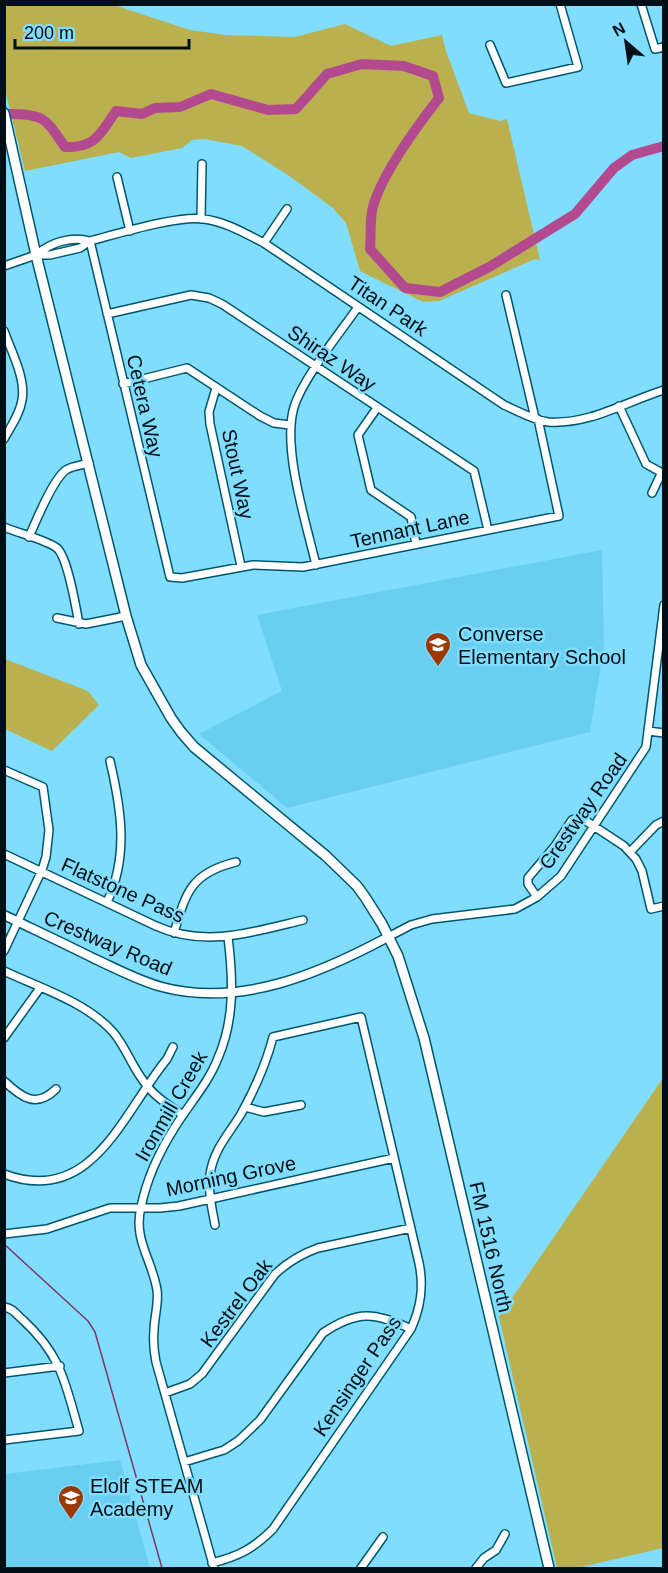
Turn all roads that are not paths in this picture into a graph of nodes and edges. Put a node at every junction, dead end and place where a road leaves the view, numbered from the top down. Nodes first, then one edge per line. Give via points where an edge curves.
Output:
1 (560, 4) edge
2 (641, 4) edge
3 (490, 45) dead end
4 (663, 47) edge
5 (4, 113) edge
6 (8, 140) edge
7 (202, 164) dead end
8 (117, 177) dead end
9 (287, 209) dead end
10 (201, 219) junction
11 (130, 231) junction
12 (90, 241) junction
13 (264, 243) junction
14 (36, 255) junction
15 (4, 266) edge
16 (506, 295) dead end
17 (358, 307) junction
18 (107, 314) junction
19 (4, 331) edge
20 (6, 342) edge
21 (316, 367) junction
22 (123, 384) junction
23 (216, 388) junction
24 (663, 390) edge
25 (619, 406) junction
26 (377, 408) junction
27 (536, 419) junction
28 (291, 424) junction
29 (4, 439) edge
30 (89, 463) junction
31 (662, 474) edge
32 (652, 493) dead end
33 (4, 527) edge
34 (488, 530) junction
35 (29, 537) junction
36 (416, 544) junction
37 (316, 565) junction
38 (241, 566) junction
39 (170, 578) joint
40 (663, 605) edge
41 (126, 616) junction
42 (57, 618) dead end
43 (80, 624) junction
44 (660, 654) edge
45 (648, 731) junction
46 (663, 733) edge
47 (110, 761) dead end
48 (4, 770) edge
49 (663, 821) edge
50 (592, 826) junction
51 (630, 852) junction
52 (4, 854) edge
53 (236, 862) dead end
54 (41, 872) junction
55 (537, 897) junction
56 (107, 902) junction
57 (663, 906) edge
58 (4, 915) edge
59 (303, 920) dead end
60 (19, 922) junction
61 (174, 933) junction
62 (228, 937) junction
63 (388, 937) junction
64 (4, 951) edge
65 (4, 971) edge
66 (40, 988) junction
67 (232, 992) junction
68 (4, 1038) edge
69 (173, 1047) dead end
70 (4, 1081) edge
71 (147, 1086) junction
72 (56, 1089) dead end
73 (301, 1105) dead end
74 (245, 1107) junction
75 (183, 1115) junction
76 (394, 1158) junction
77 (4, 1174) edge
78 (210, 1199) junction
79 (141, 1208) junction
80 (215, 1225) dead end
81 (411, 1228) junction
82 (4, 1234) edge
83 (7, 1308) edge
84 (411, 1329) junction
85 (60, 1366) junction
86 (4, 1373) edge
87 (165, 1393) junction
88 (4, 1440) edge
89 (184, 1462) junction
90 (505, 1534) dead end
91 (382, 1538) dead end
92 (213, 1566) edge
93 (361, 1568) edge
94 (476, 1569) edge
95 (549, 1569) edge

1 - 3 street via 578,67 506,83
2 - 4 street via 655,49
5 - 6 main road, FM 1516 North
6 - 14 main road, FM 1516 North
7 - 10 street
8 - 11 street
9 - 13 street
10 - 11 street, Titan Park
10 - 13 street, Titan Park via 237,229
11 - 12 street, Titan Park
12 - 14 street, Titan Park via 80,248
12 - 18 street, Cetera Way
13 - 17 street, Titan Park
14 - 15 street, Titan Park
14 - 30 main road, FM 1516 North
16 - 27 street
17 - 21 street
17 - 27 street, Titan Park via 504,405
18 - 21 street, Shiraz Way via 178,297 209,298
18 - 22 street, Cetera Way
19 - 20 street
20 - 29 street via 23,392 18,414
21 - 26 street, Shiraz Way
21 - 28 street via 296,402
22 - 23 street via 187,368
22 - 39 street, Cetera Way
23 - 28 street via 267,420
23 - 38 street, Stout Way via 210,424
24 - 25 street, Titan Park
25 - 27 street, Titan Park via 577,421
25 - 31 street via 646,464
26 - 34 street, Shiraz Way via 474,471
26 - 36 street via 358,435 371,490 411,517
27 - 34 street, Tennant Lane via 559,516
28 - 37 street via 292,456
30 - 35 street via 62,474
30 - 41 main road, FM 1516 North
31 - 32 street
33 - 35 street
34 - 36 street, Tennant Lane
35 - 43 street via 49,543 63,556
36 - 37 street, Tennant Lane
37 - 38 street, Tennant Lane
38 - 39 street, Tennant Lane
40 - 44 street, Crestway Road
41 - 43 street
41 - 63 main road, FM 1516 North via 141,665 181,732 342,871 365,897
42 - 43 street
44 - 45 street, Crestway Road
45 - 46 street
45 - 50 street, Crestway Road via 643,754
47 - 56 street via 119,798 122,836 117,872
48 - 54 street via 43,787 49,835
49 - 51 street
50 - 51 street
50 - 55 street, Crestway Road via 567,869
50 - 55 street via 580,817 572,820 528,878
51 - 57 street via 642,871 651,909
52 - 54 street, Flatstone Pass
53 - 61 street via 209,870 192,885
54 - 56 street, Flatstone Pass
54 - 60 street
55 - 63 street, Crestway Road via 504,911 423,921
56 - 61 street, Flatstone Pass
58 - 60 street, Crestway Road
59 - 62 street, Flatstone Pass
60 - 64 street
60 - 67 street, Crestway Road via 151,984 183,991
61 - 62 street, Flatstone Pass
62 - 67 street, Ironmill Creek
63 - 67 street, Crestway Road via 315,972
63 - 95 main road, FM 1516 North via 404,970 424,1038
65 - 66 street
66 - 68 street
66 - 71 street via 77,1005 106,1025 127,1050
67 - 75 street, Ironmill Creek via 219,1057
69 - 71 street
70 - 72 street via 30,1099 46,1097
71 - 75 street
71 - 77 street via 103,1148 80,1170 42,1182
73 - 74 street via 264,1112
74 - 76 street, Kensinger Pass via 273,1037 361,1017
74 - 78 street via 214,1156
75 - 79 street, Ironmill Creek via 159,1154
76 - 78 street, Morning Grove
76 - 81 street, Kensinger Pass
78 - 79 street, Morning Grove
78 - 80 street
79 - 82 street, Morning Grove via 110,1208 46,1229
79 - 87 street, Ironmill Creek via 139,1234 158,1293 154,1348
81 - 84 street, Kensinger Pass via 422,1287
81 - 87 street, Kestrel Oak via 318,1248 290,1261 275,1274 202,1374 190,1384
83 - 85 street via 40,1337
84 - 89 street via 373,1316 349,1318 337,1324 323,1333 260,1420 238,1441 224,1450
84 - 92 street, Kensinger Pass via 273,1529 250,1550
85 - 86 street
85 - 88 street via 79,1431
87 - 89 street, Ironmill Creek
89 - 92 street, Ironmill Creek
90 - 94 street via 496,1550
91 - 93 street

